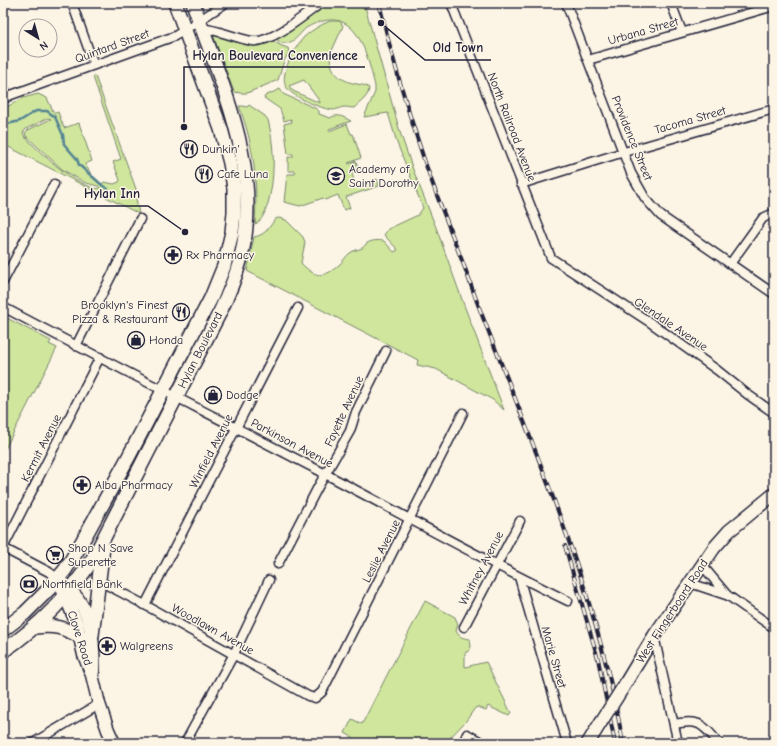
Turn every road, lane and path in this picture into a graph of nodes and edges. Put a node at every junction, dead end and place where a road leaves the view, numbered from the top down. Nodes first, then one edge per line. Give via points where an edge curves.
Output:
1 (72, 3) edge
2 (175, 3) edge
3 (193, 3) edge
4 (226, 3) edge
5 (321, 3) edge
6 (452, 3) edge
7 (566, 3) edge
8 (671, 3) edge
9 (774, 6) edge
10 (200, 24) junction
11 (185, 30) junction
12 (682, 32) junction
13 (588, 60) junction
14 (94, 65) junction
15 (3, 86) edge
16 (5, 98) edge
17 (774, 109) edge
18 (624, 152) junction
19 (54, 184) dead end
20 (521, 184) junction
21 (774, 213) edge
22 (140, 218) dead end
23 (551, 258) joint
24 (730, 264) junction
25 (3, 282) edge
26 (774, 294) edge
27 (3, 307) edge
28 (298, 308) dead end
29 (76, 346) junction
30 (386, 351) dead end
31 (100, 358) junction
32 (163, 390) junction
33 (176, 397) junction
34 (463, 413) dead end
35 (774, 413) edge
36 (236, 428) junction
37 (326, 474) junction
38 (774, 494) edge
39 (411, 518) junction
40 (520, 521) dead end
41 (104, 540) junction
42 (3, 548) edge
43 (278, 564) dead end
44 (496, 565) junction
45 (702, 565) junction
46 (519, 577) junction
47 (58, 579) junction
48 (269, 580) dead end
49 (97, 582) junction
50 (690, 583) junction
51 (68, 593) junction
52 (727, 595) junction
53 (568, 601) dead end
54 (145, 605) junction
55 (35, 627) junction
56 (464, 627) dead end
57 (774, 628) edge
58 (3, 630) edge
59 (86, 636) junction
60 (654, 636) junction
61 (3, 651) edge
62 (234, 654) junction
63 (315, 698) joint
64 (99, 704) junction
65 (674, 724) junction
66 (34, 743) edge
67 (114, 743) edge
68 (185, 743) edge
69 (463, 743) edge
70 (483, 743) edge
71 (567, 743) edge
72 (588, 743) edge
73 (678, 743) edge
74 (719, 743) edge

1 - 14 street
2 - 11 main road, Hylan Boulevard
3 - 10 main road, Hylan Boulevard
4 - 10 street, Quintard Street
5 - 10 street via 275,35 261,41 247,40
6 - 20 street, North Railroad Avenue
7 - 13 street, Providence Street
8 - 12 street
9 - 12 street, Urbana Street
10 - 11 street, Quintard Street
10 - 33 main road, Hylan Boulevard via 241,142 247,180 247,221 240,261 231,286
11 - 14 street, Quintard Street via 176,36
11 - 32 main road, Hylan Boulevard via 226,146 233,179 234,213 230,244 220,278
12 - 13 street, Urbana Street
13 - 18 street, Providence Street
14 - 16 street, Quintard Street
15 - 16 street
17 - 18 street, Tacoma Street
18 - 20 street, Tacoma Street
18 - 24 street, Providence Street via 638,188 651,206
19 - 25 street
20 - 23 street, North Railroad Avenue
21 - 24 street via 762,218
22 - 29 street
23 - 35 street, Glendale Avenue via 650,323
24 - 26 street, Providence Street
27 - 29 street, Parkinson Avenue
28 - 36 street, Winfield Avenue
29 - 31 street, Parkinson Avenue
30 - 37 street, Fayette Avenue via 356,412 350,431
31 - 32 street, Parkinson Avenue
31 - 42 street, Kermit Avenue
32 - 33 street, Parkinson Avenue
32 - 47 main road, Hylan Boulevard via 88,532
33 - 36 street, Parkinson Avenue
33 - 41 main road, Hylan Boulevard
34 - 39 street, Leslie Avenue
36 - 37 street, Parkinson Avenue
36 - 54 street, Winfield Avenue
37 - 39 street, Parkinson Avenue
37 - 43 street, Fayette Avenue
38 - 45 street, West Fingerboard Road via 729,531
39 - 44 street, Parkinson Avenue
39 - 63 street, Leslie Avenue via 322,692
40 - 44 street, Whitney Avenue
41 - 49 main road
41 - 51 main road, Hylan Boulevard
42 - 47 street
44 - 46 street, Parkinson Avenue
44 - 56 street, Whitney Avenue
45 - 50 street, West Fingerboard Road
45 - 52 street
46 - 53 street, Parkinson Avenue
46 - 71 street, Marie Street
47 - 51 street, Clove Road
47 - 58 main road, Hylan Boulevard via 33,605
48 - 62 street
49 - 54 street, Woodlawn Avenue
49 - 59 main road
50 - 52 street
50 - 60 street, West Fingerboard Road
51 - 55 main road, Hylan Boulevard
51 - 59 street, Clove Road via 81,604 88,619
52 - 57 street
54 - 62 street, Woodlawn Avenue
55 - 59 main road via 58,626
55 - 61 main road, Hylan Boulevard
59 - 64 street, Clove Road via 94,652 92,675
60 - 65 street
60 - 72 street, West Fingerboard Road, bridge
62 - 63 street, Woodlawn Avenue
62 - 68 street
64 - 66 street
64 - 67 street, Clove Road
65 - 73 street
65 - 74 street via 696,722
69 - 70 street via 467,734

